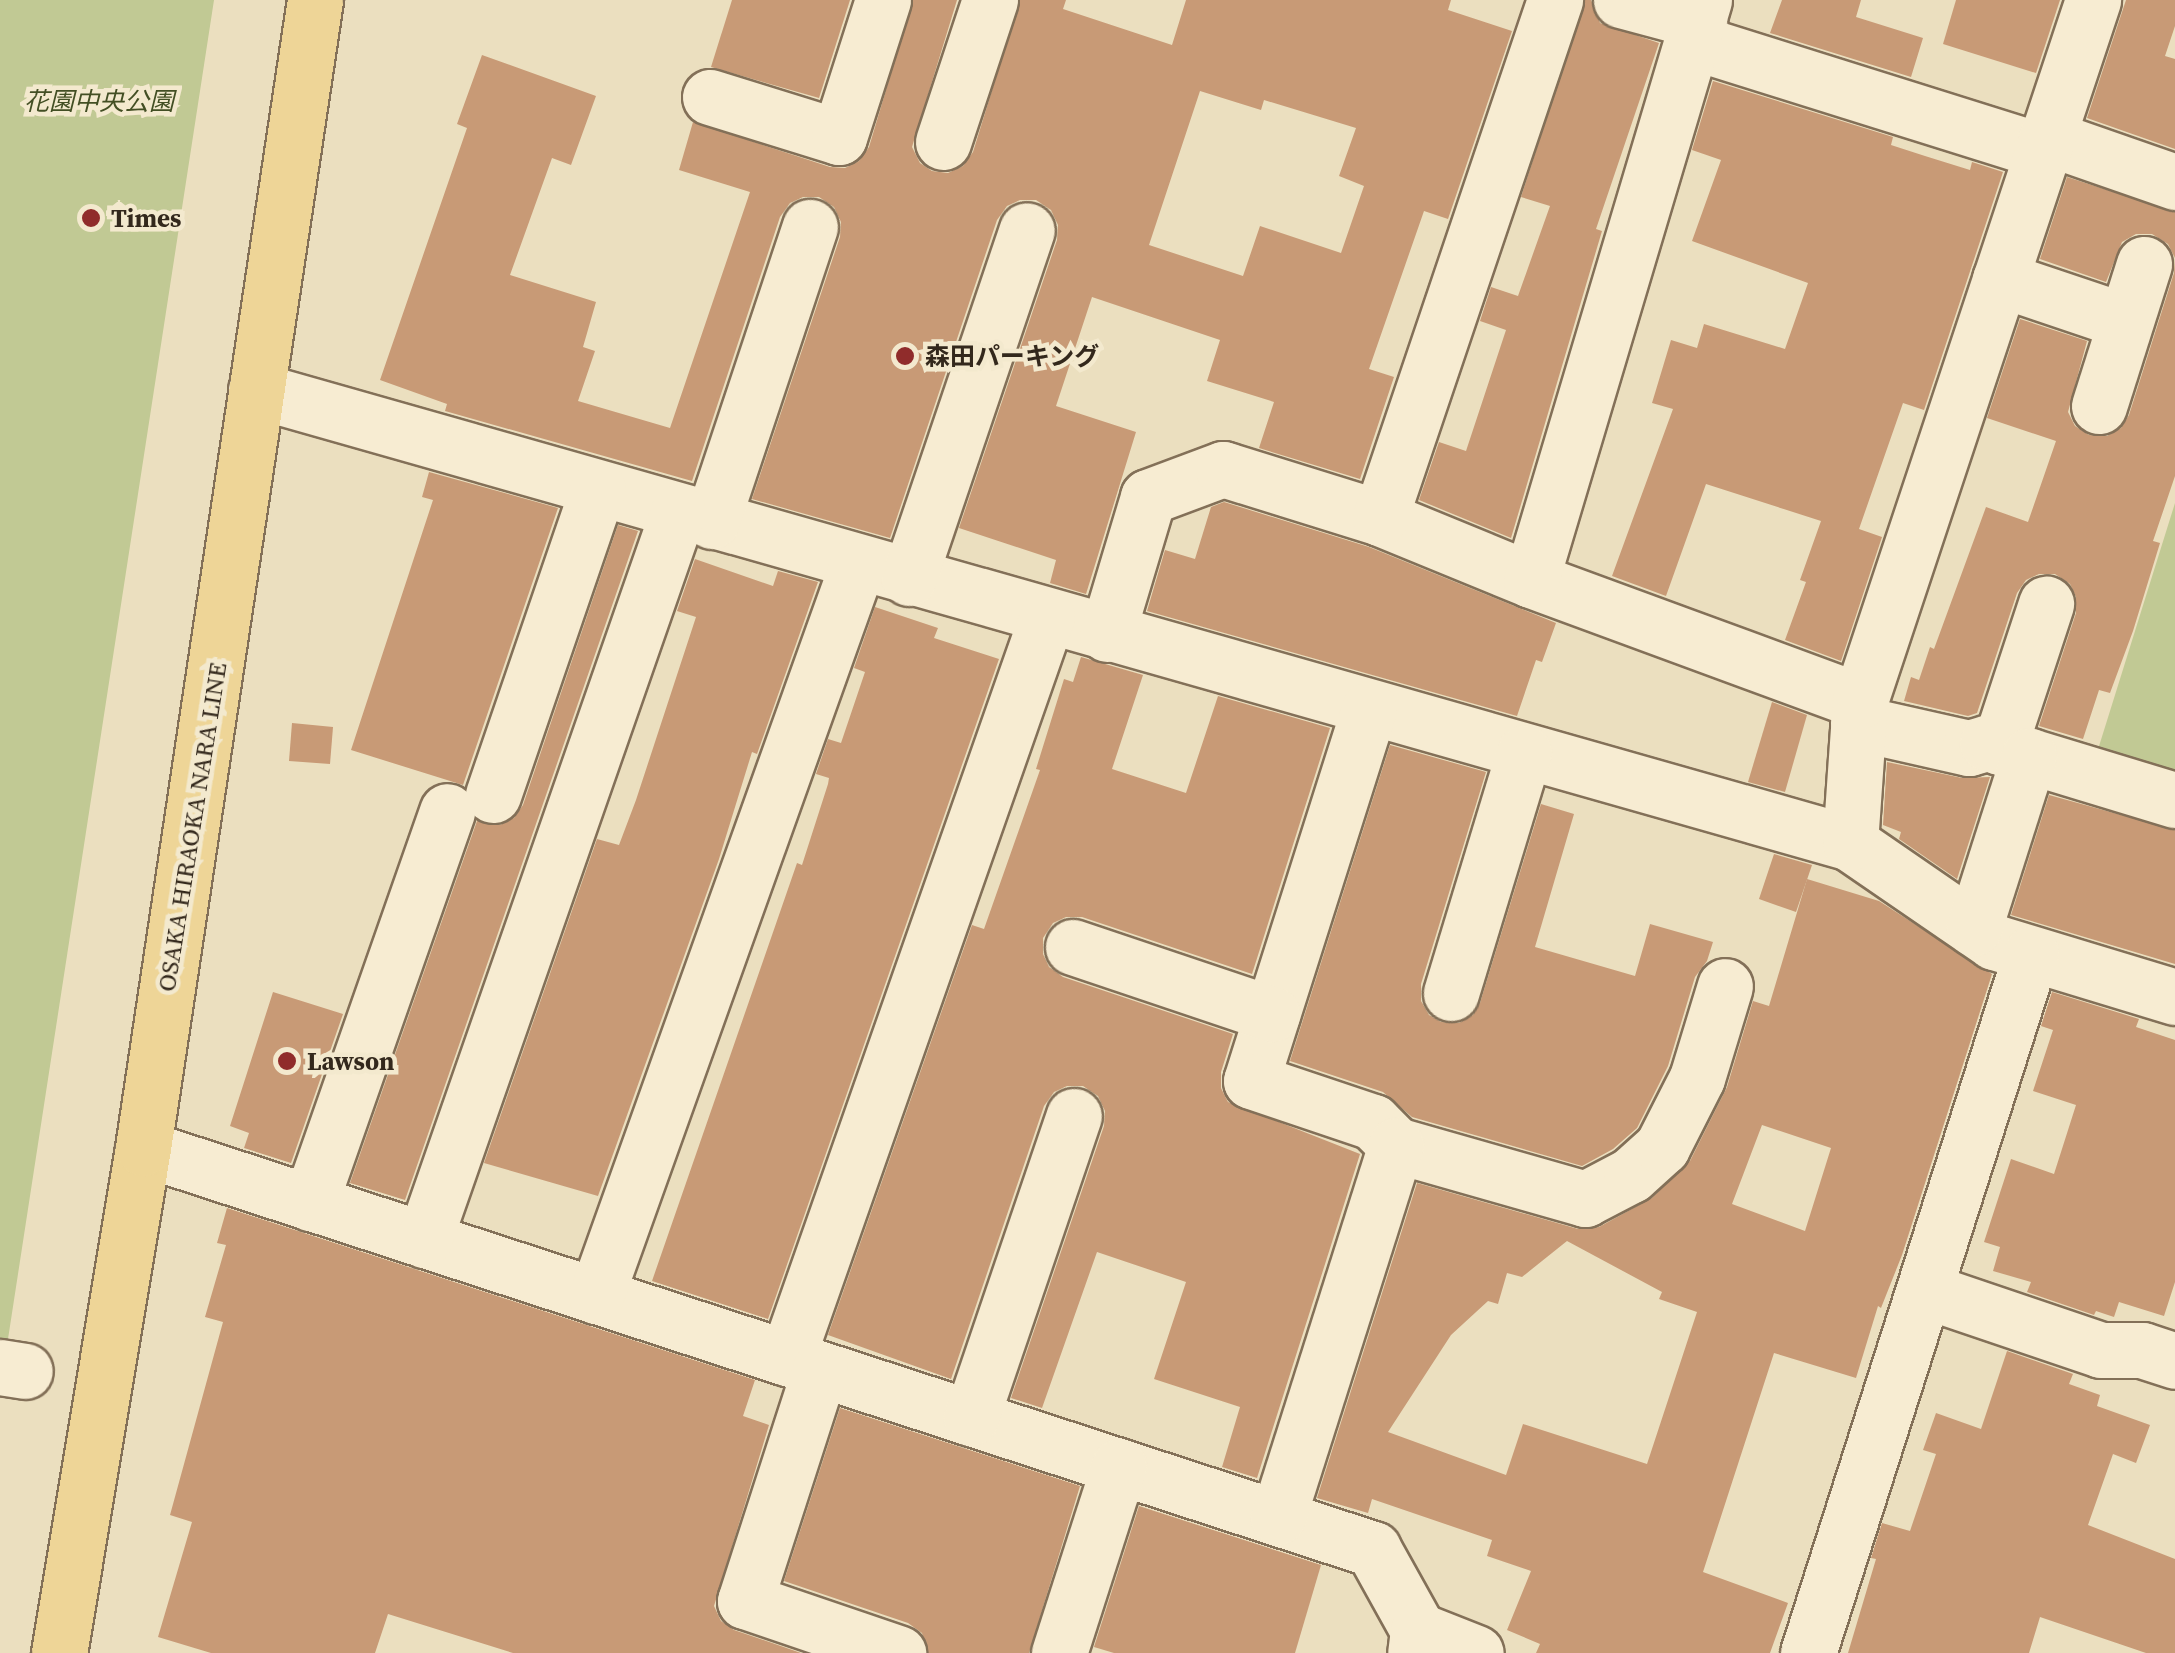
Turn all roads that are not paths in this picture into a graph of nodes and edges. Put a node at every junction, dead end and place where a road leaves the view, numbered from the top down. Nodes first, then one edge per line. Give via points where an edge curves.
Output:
1 (314, 0) edge
2 (883, 0) edge
3 (990, 0) edge
4 (1555, 0) edge
5 (1621, 0) edge
6 (2093, 0) edge
7 (1699, 21) edge
8 (710, 97) dead end
9 (943, 142) dead end
10 (2044, 144) junction
11 (2175, 182) edge
12 (810, 227) dead end
13 (1027, 230) dead end
14 (2144, 264) dead end
15 (2000, 279) junction
16 (2125, 321) junction
17 (256, 390) junction
18 (2099, 406) dead end
19 (598, 488) junction
20 (695, 517) junction
21 (1380, 518) junction
22 (858, 562) junction
23 (909, 578) junction
24 (1531, 580) junction
25 (2046, 604) dead end
26 (1047, 617) junction
27 (1107, 634) junction
28 (1369, 709) junction
29 (1859, 712) junction
30 (2014, 752) junction
31 (1524, 753) junction
32 (2175, 800) edge
33 (1850, 843) junction
34 (1974, 928) junction
35 (1072, 946) dead end
36 (2031, 954) junction
37 (1725, 986) dead end
38 (1451, 992) dead end
39 (2175, 997) edge
40 (1272, 1014) junction
41 (1074, 1116) dead end
42 (1396, 1145) junction
43 (144, 1148) junction
44 (310, 1203) junction
45 (424, 1240) junction
46 (1924, 1290) junction
47 (596, 1296) junction
48 (2172, 1349) edge
49 (803, 1363) junction
50 (971, 1418) junction
51 (1119, 1466) junction
52 (1278, 1517) junction
53 (1416, 1642) edge
54 (59, 1653) edge
55 (898, 1653) edge
56 (1059, 1653) edge
57 (1476, 1653) edge
58 (1808, 1653) edge

1 - 17 main road, OSAKA HIRAOKA NARA LINE
2 - 8 street via 839,138
3 - 9 street
4 - 21 street
5 - 7 street
6 - 10 street
7 - 10 street
7 - 24 street
10 - 11 street
10 - 15 street
12 - 20 street
13 - 23 street
14 - 16 street
15 - 16 street
15 - 29 street
16 - 18 street
17 - 19 street
17 - 43 main road, OSAKA HIRAOKA NARA LINE
19 - 20 street
19 - 44 street
20 - 22 street
20 - 45 street
21 - 24 street
21 - 27 street via 1223,469 1148,497
22 - 23 street
22 - 47 street
23 - 26 street
24 - 29 street
25 - 30 street
26 - 27 street
26 - 49 street
27 - 28 street
28 - 31 street
28 - 40 street
29 - 30 street via 1969,748 1987,743
29 - 33 street
30 - 32 street
30 - 34 street
31 - 33 street
31 - 38 street
33 - 34 street
34 - 36 street
35 - 40 street
36 - 39 street
36 - 46 street
37 - 42 street via 1697,1078 1662,1146 1631,1175 1585,1199
40 - 42 street via 1251,1081 1373,1122
41 - 50 street
42 - 52 street
43 - 44 street
43 - 54 main road, OSAKA HIRAOKA NARA LINE
44 - 45 street
45 - 47 street
46 - 48 street via 2101,1350
46 - 58 street
47 - 49 street
49 - 50 street
49 - 55 street via 745,1601
50 - 51 street
51 - 52 street
51 - 56 street
52 - 53 street via 1373,1548
53 - 57 street

